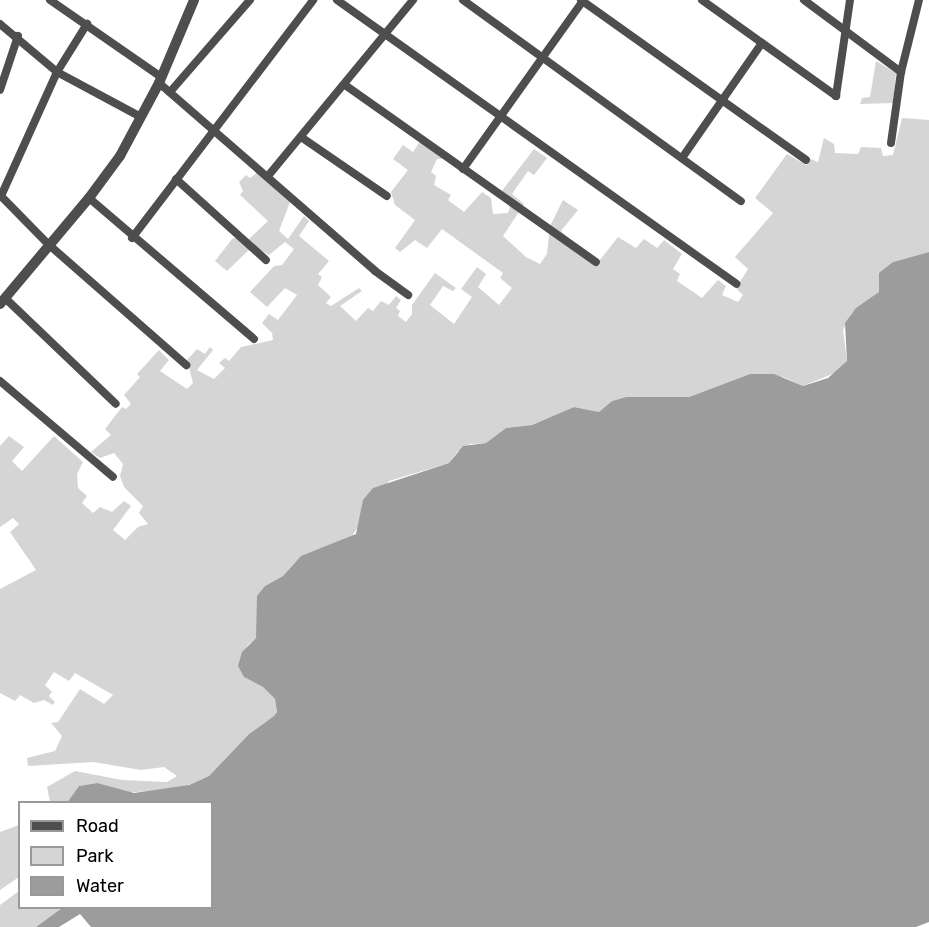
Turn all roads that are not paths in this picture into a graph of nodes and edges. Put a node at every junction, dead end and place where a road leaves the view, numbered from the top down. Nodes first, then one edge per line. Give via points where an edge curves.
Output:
1 (50, 0) edge
2 (194, 0) edge
3 (250, 0) edge
4 (314, 0) edge
5 (337, 0) edge
6 (412, 0) edge
7 (463, 0) edge
8 (702, 0) edge
9 (804, 0) edge
10 (850, 0) edge
11 (919, 0) edge
12 (582, 1) edge
13 (918, 15) junction
14 (929, 15) edge
15 (0, 24) edge
16 (87, 24) junction
17 (846, 29) junction
18 (387, 35) junction
19 (18, 36) junction
20 (762, 43) junction
21 (543, 58) junction
22 (57, 72) junction
23 (902, 72) junction
24 (160, 80) junction
25 (345, 85) junction
26 (0, 90) edge
27 (170, 92) junction
28 (722, 100) junction
29 (501, 116) junction
30 (141, 117) junction
31 (213, 129) junction
32 (301, 137) junction
33 (891, 143) dead end
34 (682, 158) junction
35 (806, 160) dead end
36 (464, 169) junction
37 (268, 176) junction
38 (176, 179) junction
39 (1, 195) edge
40 (387, 196) dead end
41 (89, 198) junction
42 (741, 201) dead end
43 (132, 238) junction
44 (48, 244) junction
45 (266, 260) dead end
46 (596, 262) dead end
47 (736, 284) dead end
48 (408, 296) dead end
49 (3, 301) edge
50 (254, 339) dead end
51 (186, 365) dead end
52 (0, 381) edge
53 (116, 404) dead end
54 (113, 477) dead end

1 - 16 street
2 - 24 street
3 - 27 street
4 - 31 street
5 - 18 street
6 - 18 street
7 - 21 street
8 - 20 street
9 - 17 street
10 - 17 street
11 - 13 street
12 - 21 street
12 - 28 street
13 - 14 street
13 - 23 street
15 - 19 street
16 - 22 street
16 - 24 street
17 - 20 street via 836,96
17 - 23 street
18 - 25 street
18 - 29 street
19 - 22 street
19 - 26 street
20 - 28 street
21 - 29 street
21 - 34 street
22 - 30 street
22 - 39 street
23 - 33 street
24 - 27 street
24 - 30 street
25 - 32 street
25 - 36 street
27 - 31 street
28 - 34 street
28 - 35 street
29 - 36 street
29 - 47 street
30 - 41 street
31 - 37 street
31 - 38 street
32 - 37 street
32 - 40 street
34 - 42 street
36 - 46 street
37 - 48 street
38 - 43 street
38 - 45 street
39 - 44 street
41 - 43 street
41 - 44 street
43 - 50 street
44 - 49 street
44 - 51 street
49 - 53 street
52 - 54 street

